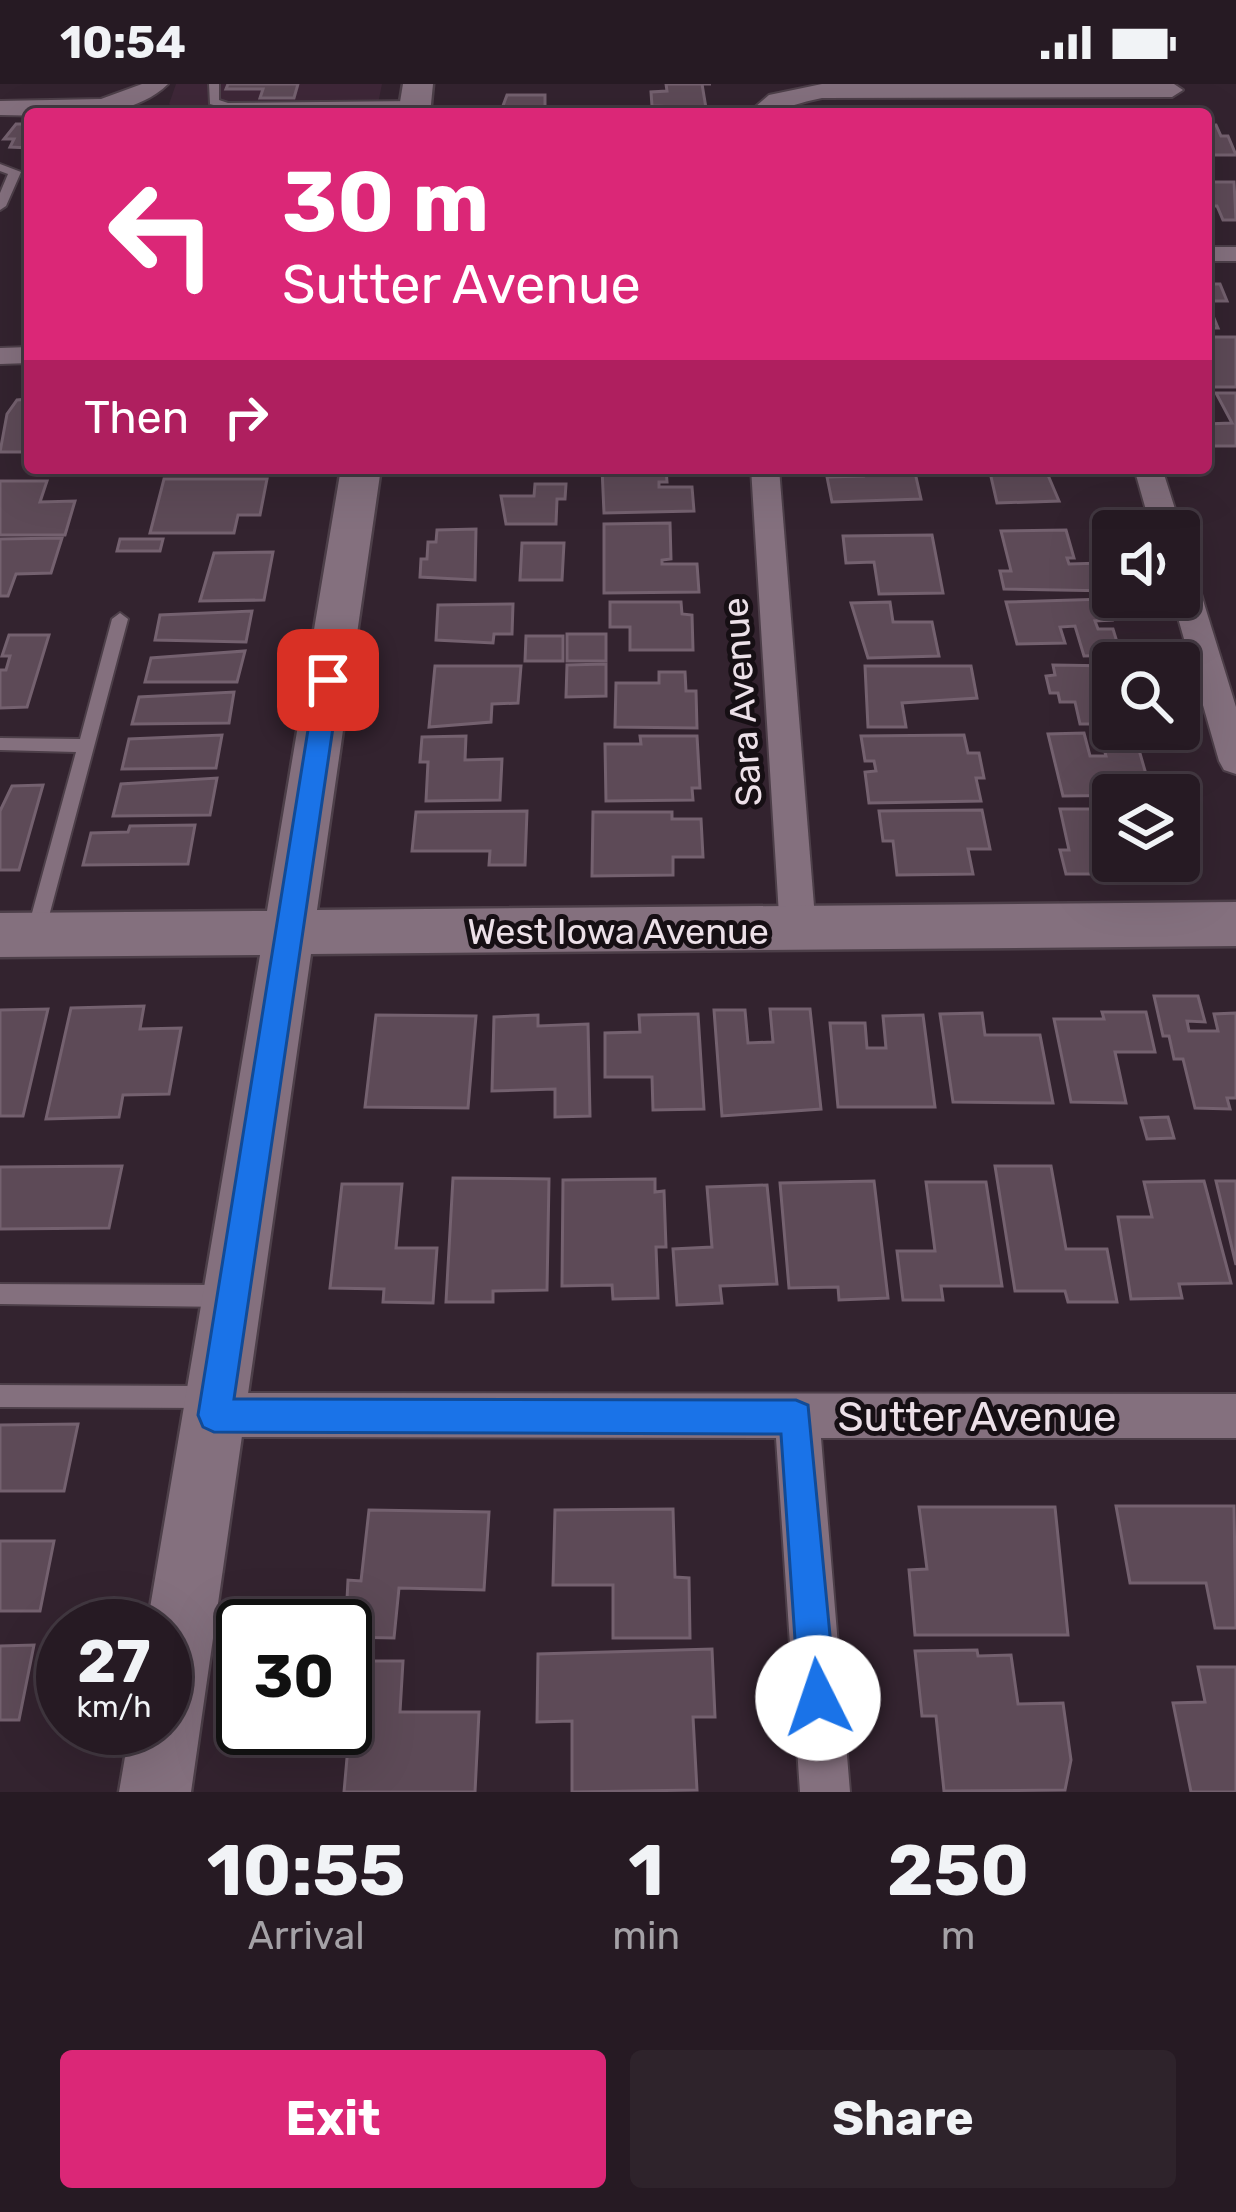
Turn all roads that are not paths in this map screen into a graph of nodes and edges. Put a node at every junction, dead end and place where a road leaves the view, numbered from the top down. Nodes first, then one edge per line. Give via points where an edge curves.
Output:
1 (214, 84) edge
2 (337, 84) edge
3 (1172, 90) dead end
4 (147, 91) edge
5 (1038, 97) edge
6 (416, 101) edge
7 (333, 105) junction
8 (0, 108) edge
9 (766, 108) edge
10 (0, 167) edge
11 (0, 206) edge
12 (361, 474) edge
13 (765, 474) edge
14 (1150, 474) edge
15 (1161, 510) edge
16 (1193, 618) edge
17 (120, 619) dead end
18 (0, 744) edge
19 (86, 746) junction
20 (1236, 761) edge
21 (1236, 924) edge
22 (286, 931) junction
23 (798, 931) junction
24 (17, 935) edge
25 (0, 1294) edge
26 (232, 1296) junction
27 (0, 1396) edge
28 (216, 1406) junction
29 (1236, 1416) edge
30 (796, 1417) junction
31 (155, 1792) edge
32 (825, 1792) edge

1 - 7 lane via 214,102 226,106
2 - 7 lane
3 - 5 street
4 - 8 street via 104,108
5 - 9 street via 822,91
6 - 7 lane
10 - 11 lane via 15,172
12 - 22 main road
13 - 23 street, Sara Avenue
14 - 15 street
16 - 20 street
17 - 19 lane
18 - 19 lane
19 - 24 lane
21 - 23 main road, West Iowa Avenue
22 - 23 main road, West Iowa Avenue
22 - 24 main road, West Iowa Avenue
22 - 26 main road
25 - 26 lane
26 - 28 main road
27 - 28 lane
28 - 30 street, Sutter Avenue
28 - 31 main road
29 - 30 street, Sutter Avenue
30 - 32 street

